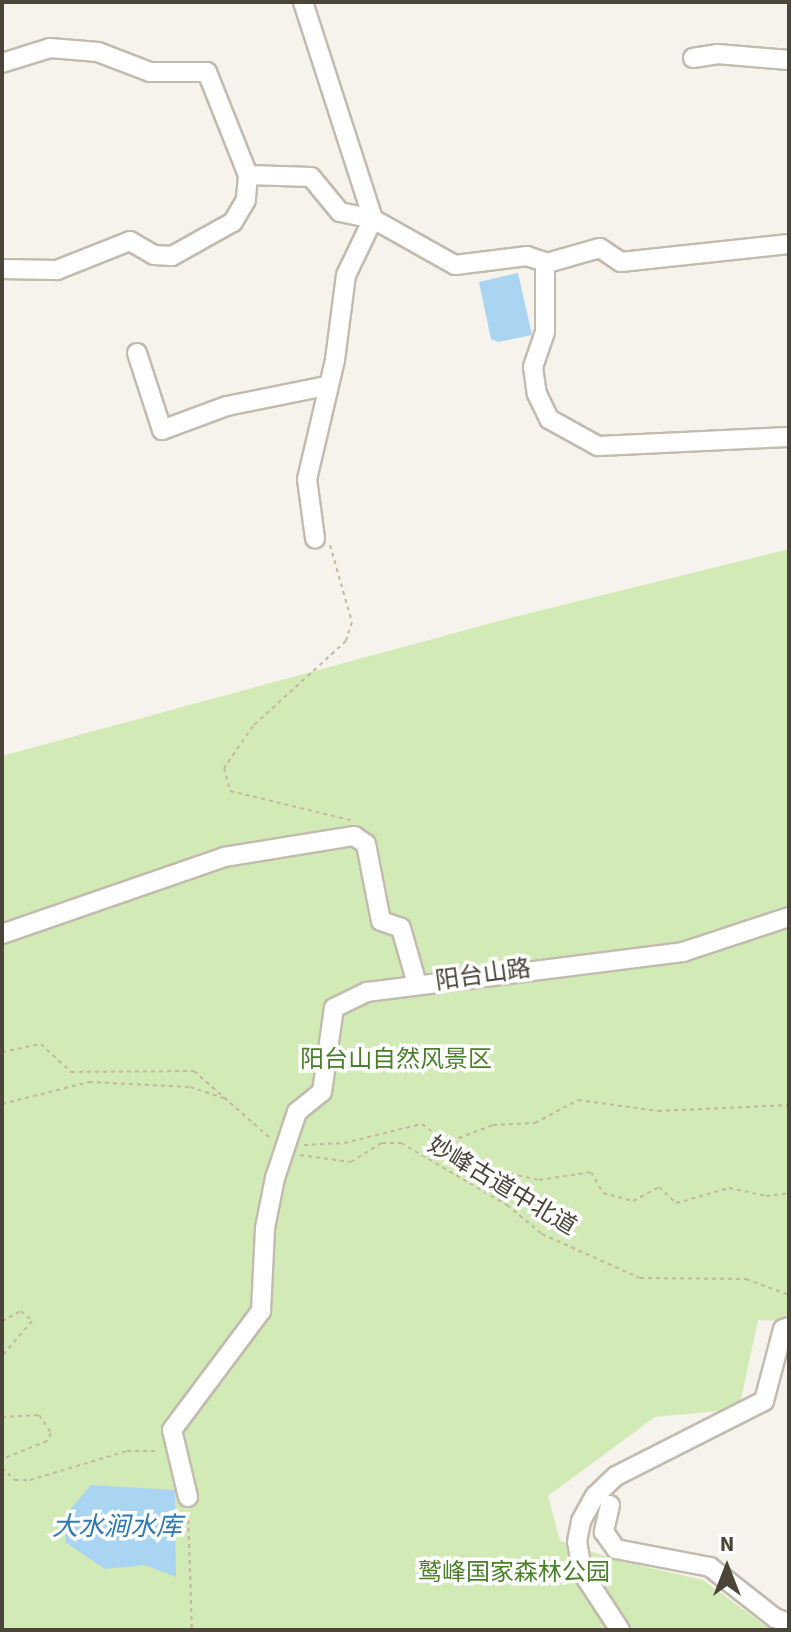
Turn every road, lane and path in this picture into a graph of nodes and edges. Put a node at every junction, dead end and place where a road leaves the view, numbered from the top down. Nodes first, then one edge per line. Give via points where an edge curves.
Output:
1 (303, 2) edge
2 (693, 58) dead end
3 (789, 60) edge
4 (2, 63) edge
5 (248, 175) junction
6 (373, 219) junction
7 (789, 244) edge
8 (545, 262) junction
9 (2, 269) edge
10 (137, 353) dead end
11 (326, 386) junction
12 (789, 437) edge
13 (314, 530) joint
14 (366, 844) junction
15 (789, 917) edge
16 (2, 934) edge
17 (417, 984) junction
18 (2, 1052) edge
19 (231, 1101) junction
20 (2, 1104) edge
21 (789, 1105) edge
22 (450, 1141) junction
23 (286, 1146) junction
24 (789, 1193) edge
25 (789, 1295) edge
26 (2, 1321) edge
27 (789, 1327) edge
28 (2, 1356) edge
29 (2, 1417) edge
30 (177, 1452) junction
31 (2, 1459) edge
32 (2, 1468) edge
33 (188, 1497) joint
34 (610, 1505) dead end
35 (789, 1623) edge
36 (23, 1630) edge
37 (75, 1630) edge
38 (192, 1630) edge
39 (346, 1630) edge
40 (355, 1630) edge
41 (620, 1630) edge

1 - 6 street
2 - 3 street via 717,54
4 - 5 street via 50,48 98,52 150,72 207,72
5 - 6 street via 311,177 340,212
5 - 9 street via 246,200 233,222 172,256 154,255 130,241 57,270
6 - 8 street via 455,265 527,256
6 - 11 street via 346,275
7 - 8 street via 621,262 600,248
8 - 12 street via 545,332 533,367 537,394 549,419 598,446
10 - 11 street via 162,430 227,406
11 - 13 street via 307,479
13 - 14 path via 331,547 352,622 346,641 253,726 224,768 230,791 348,816 362,829
14 - 16 street via 354,836 224,857
14 - 17 street via 381,921 401,928
15 - 17 street, 阳台山路 via 683,952
17 - 23 street, 阳台山路 via 349,997 334,1008 322,1092 297,1112
18 - 19 path via 41,1044 71,1072 194,1071
19 - 20 path via 190,1087 89,1082
19 - 23 path
21 - 22 path via 658,1111 578,1100 535,1123 493,1125
22 - 23 path via 422,1124 344,1143
22 - 24 path via 479,1167 539,1180 591,1172 603,1193 633,1201 659,1187 676,1203 729,1188 766,1196
23 - 25 path, 妙峰古道中北道 via 351,1162 382,1143 401,1143 507,1205 542,1234 640,1278 746,1279
23 - 30 street, 阳台山路 via 265,1228 261,1311 172,1430
26 - 28 path via 21,1311 32,1321
27 - 41 street via 783,1329 764,1401 616,1476 595,1496 581,1521 577,1542 582,1572
29 - 31 path via 39,1415 51,1433 47,1441
30 - 32 path via 127,1451 30,1480 15,1480
30 - 33 street
33 - 38 path
34 - 35 street via 604,1532 616,1549 710,1567 775,1618
36 - 37 path
39 - 40 path

